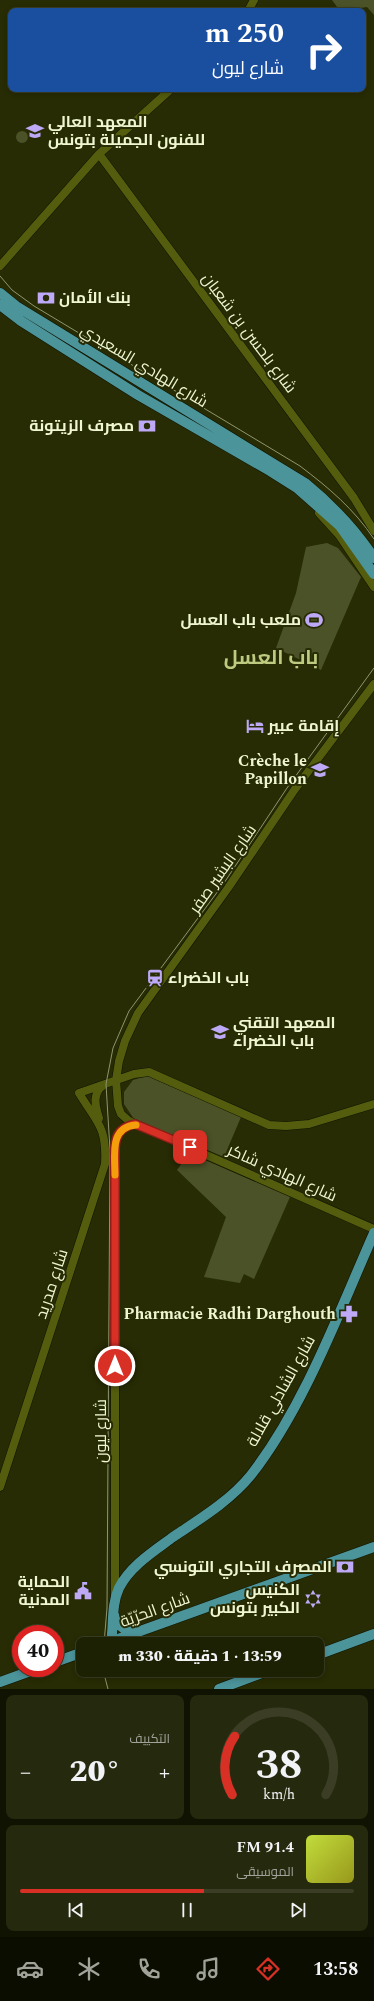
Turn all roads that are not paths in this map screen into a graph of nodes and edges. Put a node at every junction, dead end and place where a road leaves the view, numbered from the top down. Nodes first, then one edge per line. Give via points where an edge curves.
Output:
1 (168, 92) edge
2 (99, 154) junction
3 (0, 266) edge
4 (0, 293) edge
5 (0, 305) edge
6 (261, 466) junction
7 (272, 467) junction
8 (374, 532) edge
9 (374, 558) edge
10 (374, 574) edge
11 (374, 587) edge
12 (374, 684) edge
13 (116, 1080) junction
14 (106, 1084) junction
15 (374, 1104) edge
16 (135, 1124) junction
17 (101, 1125) junction
18 (374, 1229) edge
19 (374, 1233) edge
20 (0, 1487) edge
21 (374, 1547) edge
22 (114, 1609) junction
23 (137, 1632) junction
24 (374, 1634) edge
25 (109, 1637) edge
26 (124, 1637) edge
27 (324, 1652) edge
28 (76, 1654) edge
29 (64, 1659) edge
30 (14, 1677) edge
31 (251, 1677) edge
32 (0, 1682) edge
33 (219, 1689) edge

1 - 2 street
2 - 3 street
2 - 8 street, شارع بلحسن بن شعبان via 354,498
4 - 7 main road, شارع الهادي السعيدي via 20,309
5 - 6 main road, شارع الهادي السعيدي via 138,396
6 - 7 main road, شارع الهادي السعيدي
6 - 11 street via 294,491 329,523
7 - 9 main road via 305,483 329,503 362,540
7 - 10 main road via 340,526
12 - 13 street, شارع البشير صفر via 295,789 138,1013 119,1061
13 - 14 street
13 - 15 street via 138,1072 151,1073 274,1125 309,1124
13 - 16 street, شارع البشير صفر via 121,1114
14 - 17 street via 98,1091 95,1100
14 - 17 street, شارع مدريد via 79,1093
16 - 18 street, شارع الهادي شاكر
16 - 22 street, شارع ليون via 120,1131 115,1147
17 - 20 street, شارع مدريد via 106,1151 102,1179
19 - 22 main road, شارع الشادلي قلالة via 316,1364 287,1419 250,1475 216,1506 151,1553 131,1571 118,1590
21 - 23 main road, شارع الحرّيّة
22 - 23 main road via 120,1627
22 - 25 main road, شارع الشادلي قلالة
23 - 26 main road, شارع الحرّيّة
24 - 27 main road
28 - 29 main road
30 - 32 main road
31 - 33 main road

